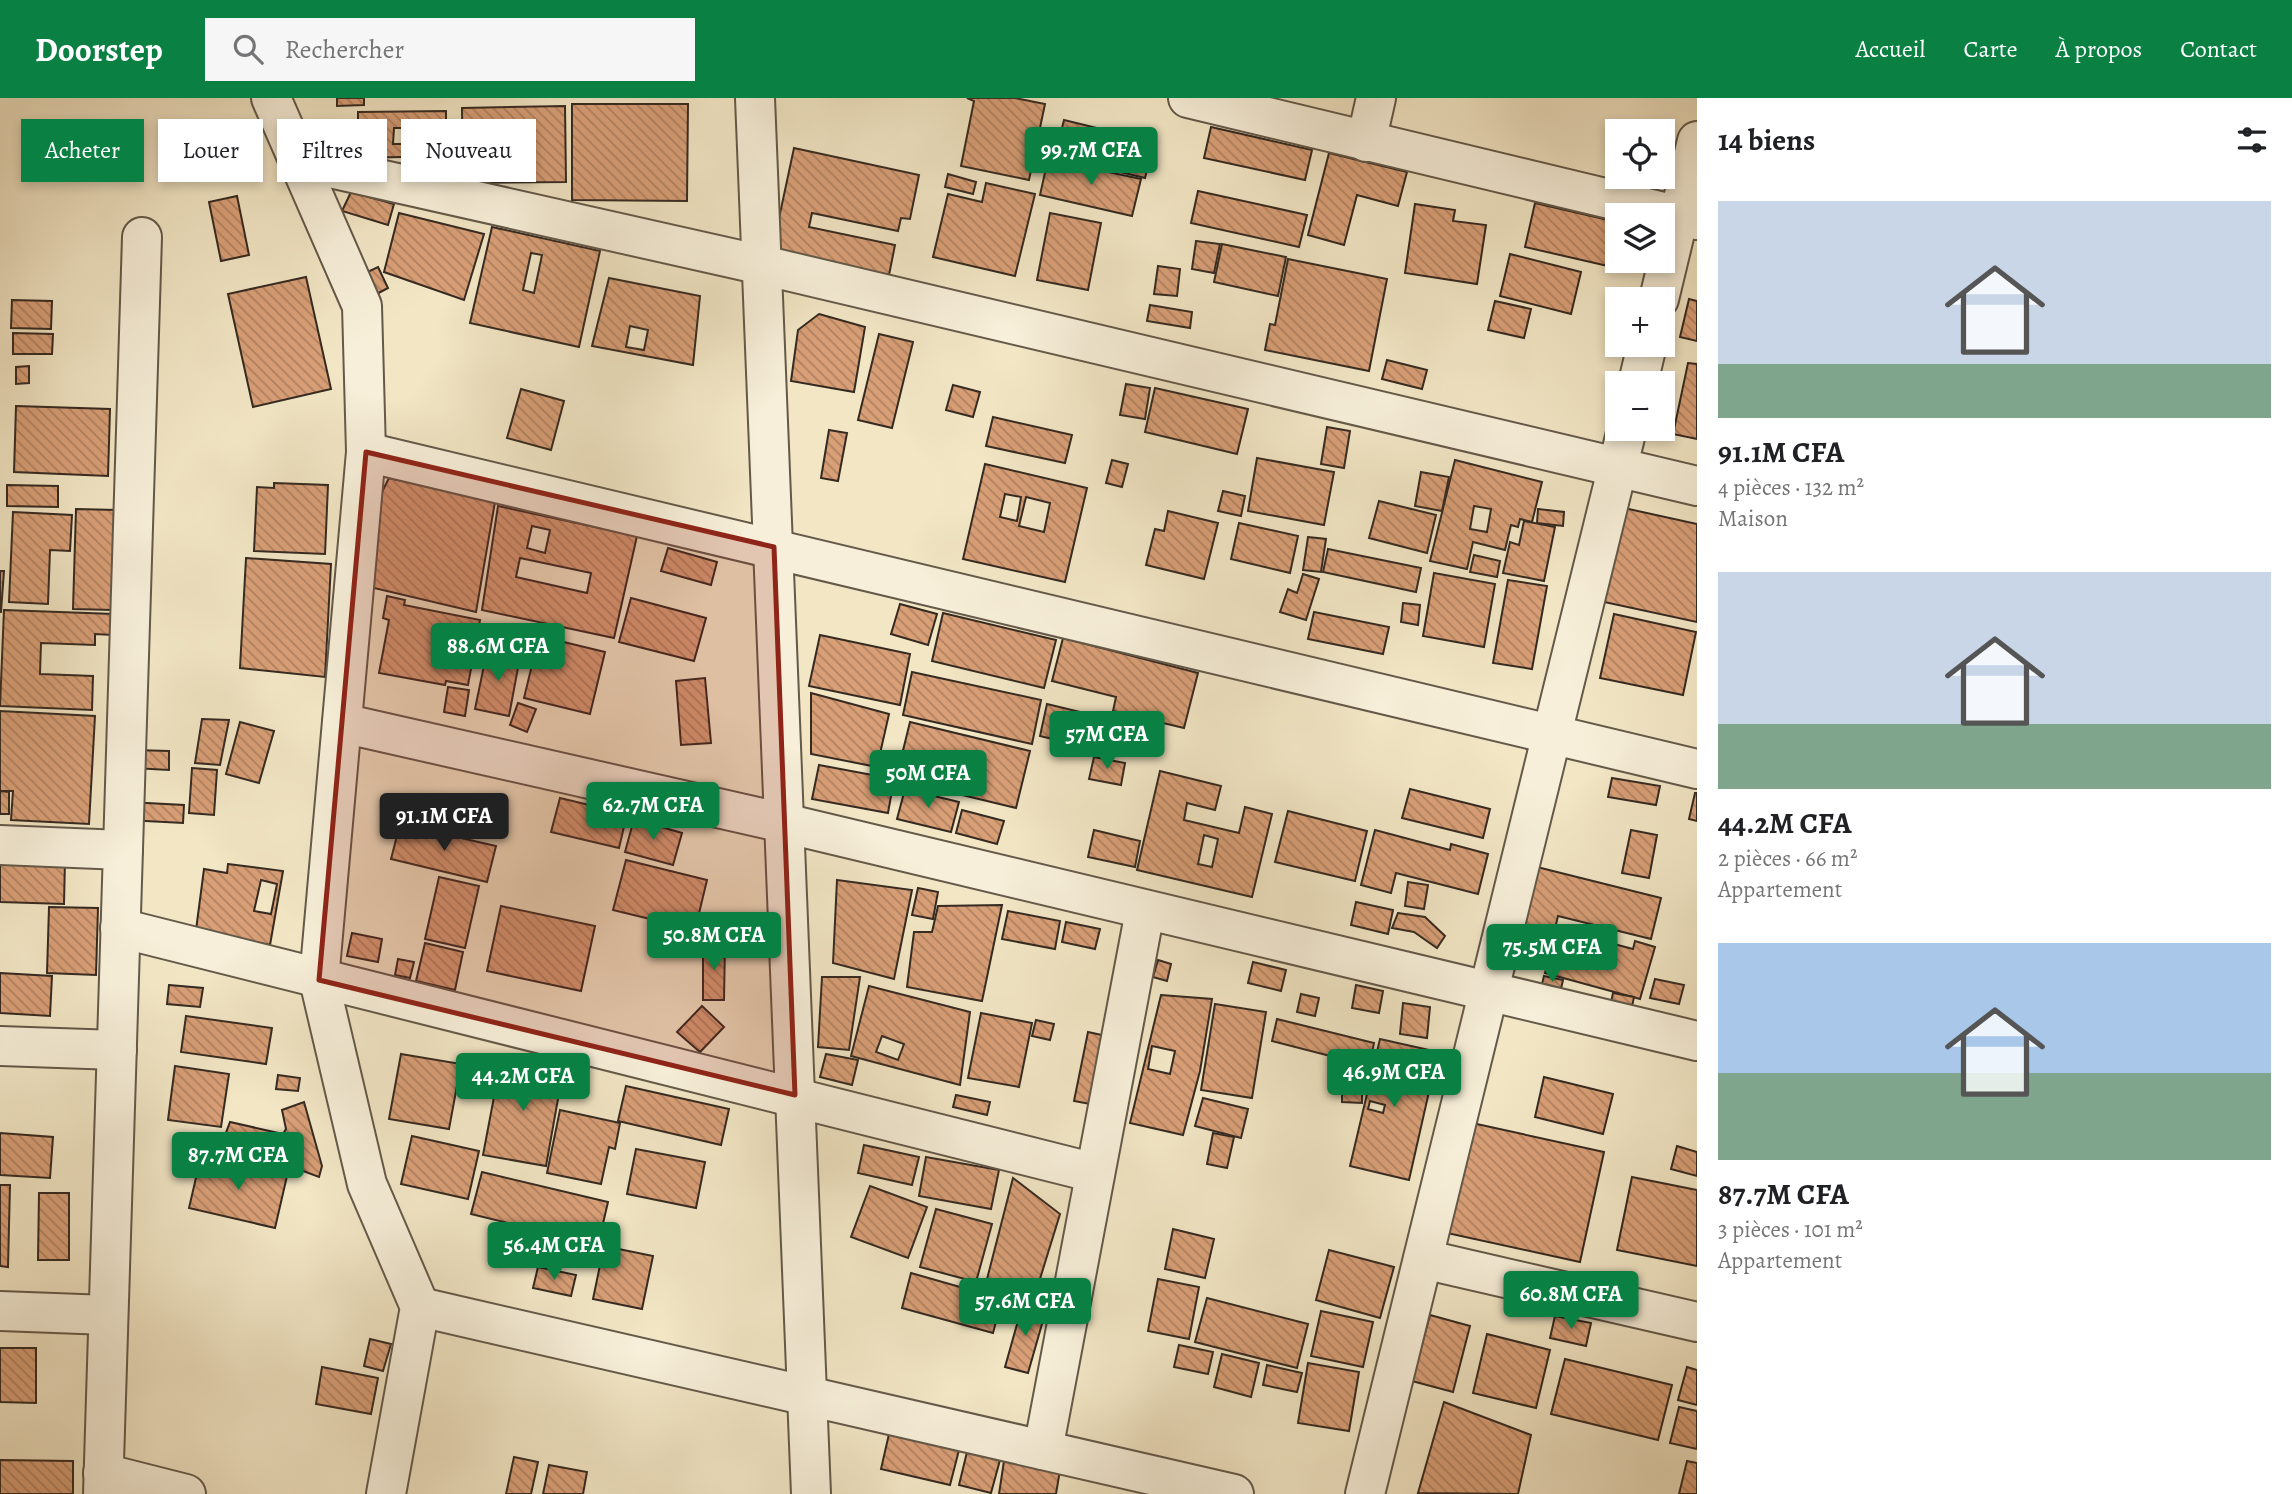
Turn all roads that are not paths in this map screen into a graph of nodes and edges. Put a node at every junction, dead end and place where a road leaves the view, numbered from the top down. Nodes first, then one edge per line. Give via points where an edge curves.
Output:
1 (271, 98) edge
2 (755, 98) edge
3 (1188, 98) edge
4 (1376, 98) edge
5 (280, 119) edge
6 (1697, 141) edge
7 (1366, 142) junction
8 (387, 181) edge
9 (308, 182) edge
10 (1688, 218) edge
11 (142, 237) dead end
12 (762, 265) junction
13 (1663, 287) edge
14 (1624, 441) edge
15 (366, 452) junction
16 (1617, 468) junction
17 (1697, 486) edge
18 (774, 547) junction
19 (342, 723) junction
20 (1552, 734) junction
21 (1697, 769) edge
22 (784, 823) junction
23 (0, 845) edge
24 (123, 850) junction
25 (1145, 911) junction
26 (120, 928) junction
27 (319, 980) junction
28 (1489, 992) junction
29 (1697, 1041) edge
30 (0, 1046) edge
31 (117, 1050) junction
32 (796, 1095) junction
33 (1095, 1173) junction
34 (1423, 1259) junction
35 (420, 1307) junction
36 (0, 1311) edge
37 (108, 1315) junction
38 (1697, 1322) edge
39 (807, 1394) junction
40 (1043, 1450) junction
41 (103, 1484) edge
42 (186, 1494) edge
43 (386, 1494) edge
44 (811, 1494) edge
45 (1234, 1494) edge
46 (1366, 1494) edge

1 - 5 street
2 - 12 street
3 - 7 street
4 - 7 street
6 - 10 street
7 - 10 street
8 - 12 street
9 - 15 street via 362,306
10 - 13 street
11 - 24 street
12 - 16 street
12 - 18 street
14 - 16 street
15 - 18 street
15 - 19 street
16 - 17 street
16 - 20 street
18 - 20 street
18 - 22 street
19 - 22 street
19 - 27 street
20 - 21 street
20 - 28 street
22 - 25 street
22 - 32 street
23 - 24 street
24 - 26 street
25 - 28 street
25 - 33 street
26 - 27 street
26 - 31 street
27 - 32 street
27 - 35 street via 367,1184
28 - 29 street
28 - 34 street
30 - 31 street
31 - 37 street
32 - 33 street
32 - 39 street
33 - 40 street
34 - 38 street
34 - 46 street
35 - 39 street
35 - 43 street
36 - 37 street
37 - 41 street
39 - 40 street
39 - 44 street
40 - 45 street
41 - 42 street

